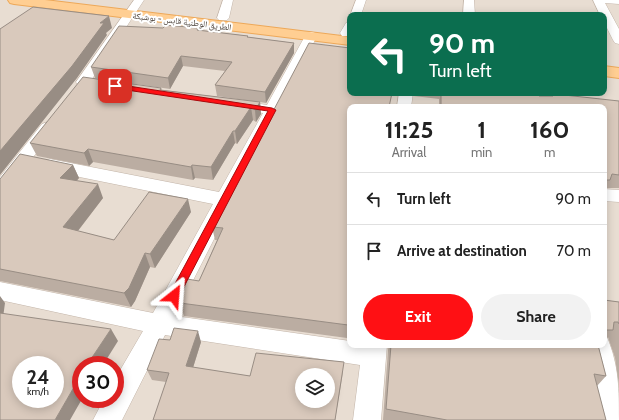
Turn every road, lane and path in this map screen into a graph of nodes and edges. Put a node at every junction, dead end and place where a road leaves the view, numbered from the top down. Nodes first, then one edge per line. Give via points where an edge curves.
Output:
1 (16, 0) edge
2 (66, 0) edge
3 (228, 0) edge
4 (361, 0) edge
5 (469, 0) edge
6 (598, 0) edge
7 (605, 0) edge
8 (619, 1) edge
9 (49, 4) junction
10 (135, 8) edge
11 (37, 12) edge
12 (355, 12) edge
13 (469, 12) edge
14 (604, 12) edge
15 (607, 17) edge
16 (223, 18) junction
17 (347, 33) edge
18 (347, 33) edge
19 (311, 36) junction
20 (619, 40) edge
21 (607, 63) edge
22 (619, 65) edge
23 (607, 71) edge
24 (619, 73) edge
25 (115, 86) edge
26 (217, 102) edge
27 (272, 110) junction
28 (55, 118) edge
29 (23, 160) junction
30 (0, 189) edge
31 (607, 195) edge
32 (619, 196) edge
33 (225, 200) junction
34 (0, 291) edge
35 (159, 324) junction
36 (347, 347) edge
37 (358, 348) edge
38 (599, 348) edge
39 (375, 350) edge
40 (107, 420) edge
41 (367, 420) edge
42 (617, 420) edge

1 - 9 main road, الطريق الوطنية قابس - بوشبكة
2 - 10 main road, الطريق الوطنية قابس - بوشبكة
3 - 16 street
4 - 12 street
5 - 13 street
6 - 14 street
7 - 8 street
9 - 10 main road, الطريق الوطنية قابس - بوشبكة
9 - 11 street
10 - 16 main road, الطريق الوطنية قابس - بوشبكة
10 - 19 main road, الطريق الوطنية قابس - بوشبكة
10 - 25 street via 79,88
15 - 20 street
16 - 17 main road, الطريق الوطنية قابس - بوشبكة
18 - 19 main road, الطريق الوطنية قابس - بوشبكة
19 - 27 street
21 - 22 main road
23 - 24 main road
26 - 27 street
27 - 33 street
28 - 29 street
29 - 30 street
29 - 33 street
31 - 32 street
33 - 35 street
34 - 35 street
35 - 36 street
35 - 40 street
37 - 39 street
38 - 42 street
39 - 41 street

